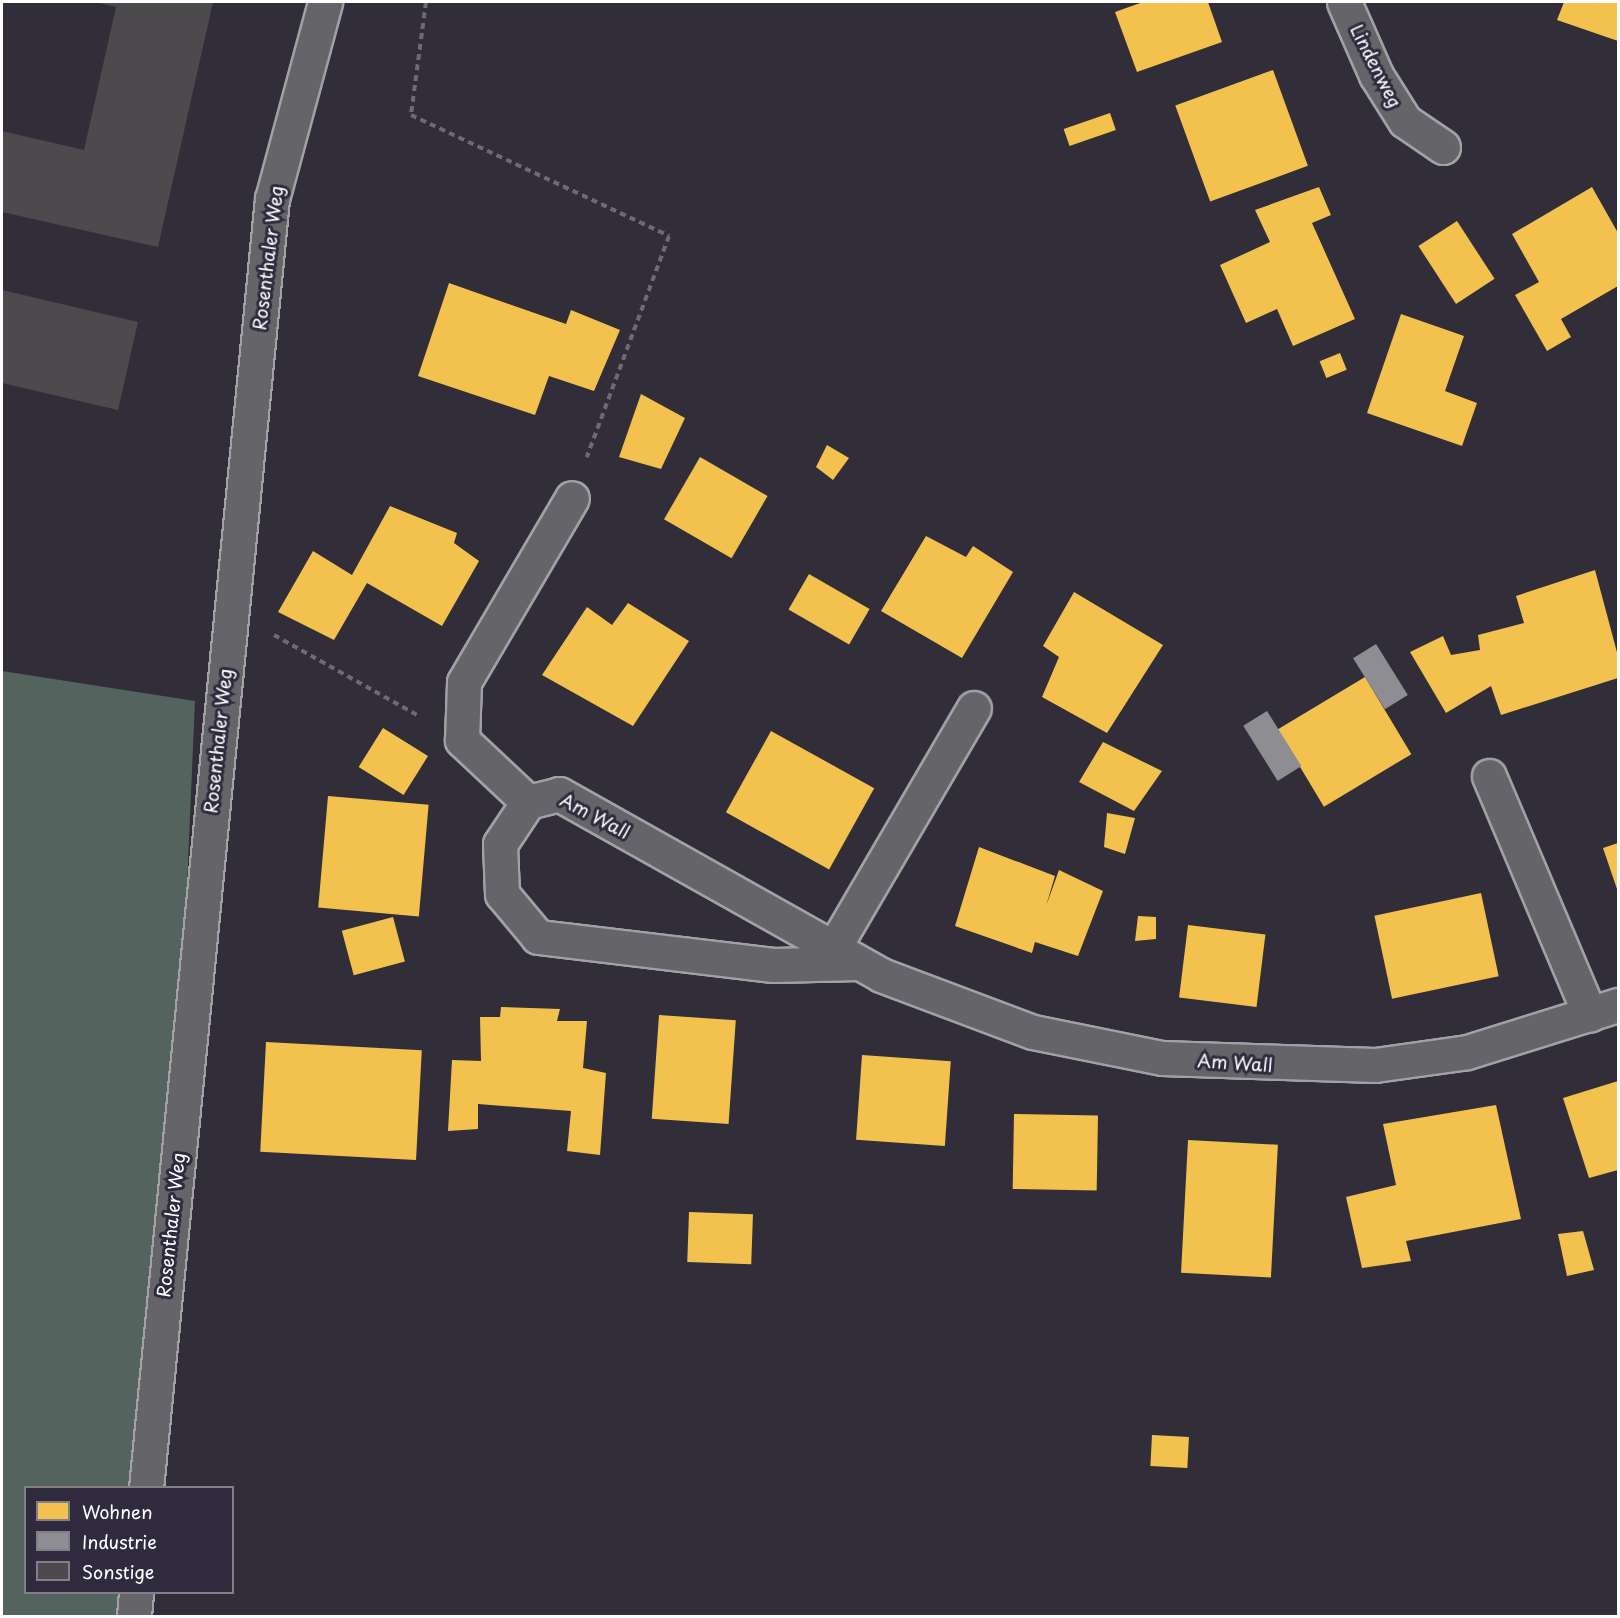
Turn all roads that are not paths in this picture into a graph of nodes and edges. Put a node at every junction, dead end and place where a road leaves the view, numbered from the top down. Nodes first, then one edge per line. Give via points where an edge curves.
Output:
1 (325, 2) edge
2 (1344, 2) edge
3 (1443, 147) dead end
4 (572, 498) road end
5 (974, 708) dead end
6 (1489, 776) dead end
7 (528, 802) junction
8 (846, 956) junction
9 (1604, 1010) edge
10 (146, 1486) edge
11 (136, 1594) edge
12 (134, 1617) edge

1 - 10 street, Rosenthaler Weg via 272,200
2 - 3 street, Lindenweg via 1376,75 1405,121
4 - 7 street via 464,682 462,740
5 - 8 street
6 - 9 street
7 - 8 street, Am Wall via 559,794
7 - 8 street, Am Wall via 500,843 502,894 538,937 773,965
8 - 9 street, Am Wall via 1033,1032 1162,1058 1374,1065 1467,1052
11 - 12 street

